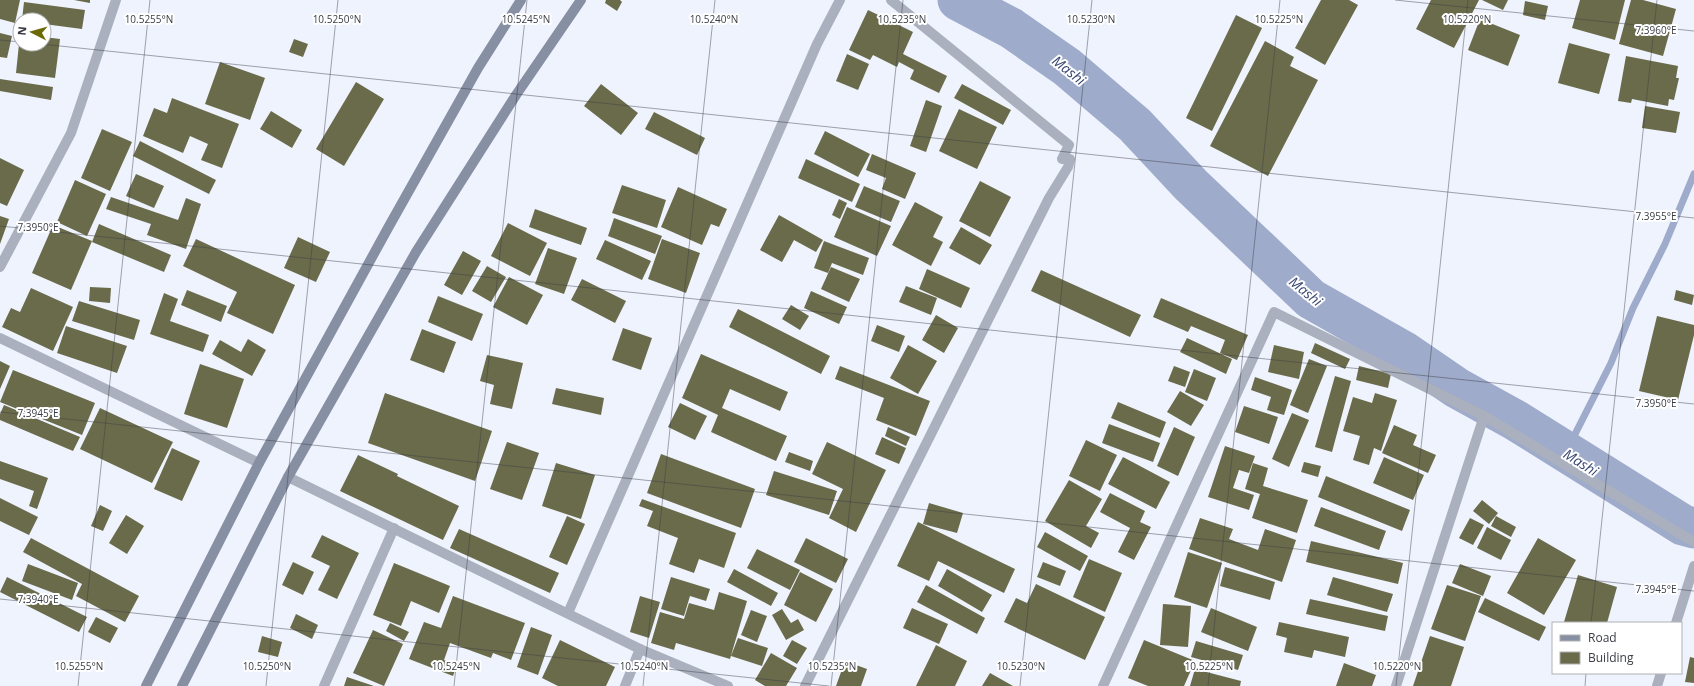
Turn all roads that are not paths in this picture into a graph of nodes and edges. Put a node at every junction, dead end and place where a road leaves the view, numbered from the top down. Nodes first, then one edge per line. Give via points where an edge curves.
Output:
1 (116, 0) edge
2 (521, 0) edge
3 (581, 0) edge
4 (840, 0) edge
5 (890, 0) edge
6 (0, 267) edge
7 (0, 338) edge
8 (1484, 416) junction
9 (260, 463) junction
10 (288, 477) junction
11 (394, 528) junction
12 (1694, 542) edge
13 (1694, 566) edge
14 (568, 613) junction
15 (1676, 622) edge
16 (640, 649) junction
17 (1661, 674) edge
18 (146, 686) edge
19 (182, 686) edge
20 (324, 686) edge
21 (625, 686) edge
22 (728, 686) edge
23 (805, 686) edge
24 (1103, 686) edge
25 (1396, 686) edge
26 (1657, 686) edge

1 - 6 street via 71,133
2 - 9 main road via 478,68
3 - 10 main road via 516,95 416,252
4 - 14 street via 817,44
5 - 23 street via 1069,145 1062,159 1070,159
7 - 9 street
8 - 12 street
8 - 24 street via 1274,312
8 - 25 street
9 - 18 main road
10 - 11 street
10 - 19 main road
11 - 14 street
11 - 20 street
13 - 15 street
14 - 16 street
16 - 21 street
16 - 22 street
17 - 26 street

